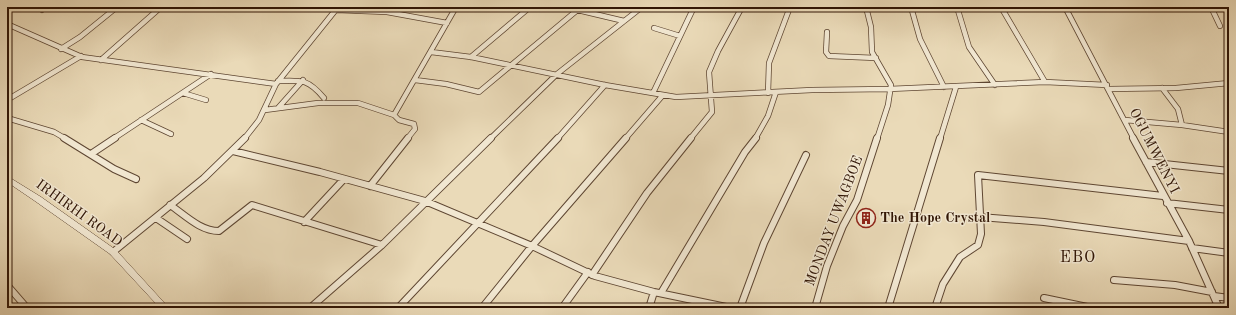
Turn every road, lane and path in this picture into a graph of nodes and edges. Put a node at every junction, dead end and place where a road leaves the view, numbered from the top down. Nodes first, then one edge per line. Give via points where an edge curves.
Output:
1 (116, 7) edge
2 (161, 7) edge
3 (456, 7) edge
4 (530, 7) edge
5 (565, 7) edge
6 (642, 7) edge
7 (694, 7) edge
8 (742, 7) edge
9 (790, 7) edge
10 (866, 7) edge
11 (911, 7) edge
12 (957, 7) edge
13 (1001, 7) edge
14 (1065, 7) edge
15 (1211, 7) edge
16 (580, 8) edge
17 (337, 9) edge
18 (624, 21) junction
19 (447, 23) junction
20 (8, 26) edge
21 (1220, 26) dead end
22 (654, 28) dead end
23 (827, 32) dead end
24 (680, 36) junction
25 (61, 49) junction
26 (432, 52) junction
27 (81, 56) junction
28 (471, 57) junction
29 (876, 58) junction
30 (101, 60) junction
31 (510, 64) junction
32 (210, 74) junction
33 (557, 74) junction
34 (303, 79) junction
35 (415, 80) junction
36 (1045, 82) junction
37 (277, 83) junction
38 (1229, 83) edge
39 (605, 85) junction
40 (995, 85) junction
41 (944, 87) junction
42 (956, 87) junction
43 (1108, 87) junction
44 (1162, 88) junction
45 (889, 89) junction
46 (776, 92) junction
47 (182, 93) junction
48 (654, 93) junction
49 (768, 93) junction
50 (712, 94) junction
51 (663, 95) junction
52 (324, 98) dead end
53 (7, 100) edge
54 (206, 100) dead end
55 (278, 108) junction
56 (265, 110) junction
57 (394, 115) junction
58 (7, 118) edge
59 (141, 120) junction
60 (1125, 120) junction
61 (1182, 125) junction
62 (1229, 132) edge
63 (171, 134) dead end
64 (233, 152) junction
65 (91, 154) junction
66 (806, 155) dead end
67 (1146, 162) junction
68 (1229, 171) edge
69 (7, 179) edge
70 (136, 179) dead end
71 (344, 179) junction
72 (370, 186) junction
73 (1163, 196) junction
74 (425, 201) junction
75 (1167, 203) junction
76 (170, 205) junction
77 (1229, 210) edge
78 (980, 217) junction
79 (156, 218) junction
80 (304, 222) junction
81 (476, 223) junction
82 (187, 239) dead end
83 (1189, 241) junction
84 (382, 245) junction
85 (532, 246) junction
86 (1192, 248) junction
87 (114, 252) junction
88 (1229, 253) edge
89 (590, 274) junction
90 (1114, 280) dead end
91 (7, 285) edge
92 (657, 293) junction
93 (1213, 294) junction
94 (1044, 298) dead end
95 (1229, 298) edge
96 (27, 308) edge
97 (165, 308) edge
98 (310, 308) edge
99 (398, 308) edge
100 (482, 308) edge
101 (562, 308) edge
102 (649, 308) edge
103 (731, 308) edge
104 (740, 308) edge
105 (815, 308) edge
106 (888, 308) edge
107 (935, 308) edge
108 (1092, 308) edge
109 (1220, 308) edge

1 - 25 street
2 - 30 street
3 - 19 street
4 - 28 street
5 - 16 street
6 - 18 street
7 - 24 street
8 - 50 street via 709,72
9 - 49 street via 769,63
10 - 29 street, MONDAY UWAGBOE via 871,27 872,52
11 - 41 street via 922,47
12 - 40 street via 969,47
13 - 36 street
14 - 43 street, OGUMWENYI
15 - 21 street
16 - 18 street
16 - 31 street
17 - 19 street via 387,12
17 - 37 street
18 - 33 street
19 - 26 street
20 - 25 street
22 - 24 street
23 - 29 street via 826,52 829,56
24 - 48 street
25 - 27 street
26 - 28 street
26 - 35 street
27 - 30 street
27 - 53 street
28 - 31 street
29 - 45 street, MONDAY UWAGBOE via 889,79
30 - 32 street
31 - 33 street
31 - 35 street via 479,92
32 - 37 street
32 - 47 street
33 - 39 street
33 - 74 street
34 - 37 street
34 - 52 street via 311,82
34 - 55 street
35 - 57 street
36 - 40 street
36 - 43 street
37 - 56 street
38 - 44 street
39 - 48 street
39 - 81 street via 582,113
40 - 42 street
41 - 42 street
41 - 45 street
42 - 106 street
43 - 44 street
43 - 60 street, OGUMWENYI
44 - 61 street via 1178,109
45 - 46 street
45 - 105 street, MONDAY UWAGBOE via 887,110 857,200 827,266
46 - 49 street
46 - 92 street via 772,108 758,138 745,152
47 - 54 street
47 - 59 street
48 - 51 street
49 - 50 street
50 - 51 street via 691,97
50 - 89 street via 712,112 707,120 647,193
51 - 85 street
55 - 56 street
55 - 57 street via 338,102 358,103
56 - 64 street
57 - 72 street via 399,120 414,124 415,129
58 - 65 street via 50,130
59 - 63 street
59 - 65 street
60 - 61 street
60 - 67 street, OGUMWENYI
61 - 62 street
64 - 71 street
64 - 76 street
65 - 70 street
66 - 104 street via 764,243
67 - 68 street
67 - 73 street, OGUMWENYI
69 - 87 street, IRHIRHI ROAD
71 - 72 street
71 - 80 street
72 - 74 street
73 - 75 street, OGUMWENYI
73 - 78 street via 978,176
74 - 81 street
74 - 84 street
75 - 77 street
75 - 83 street, OGUMWENYI
76 - 79 street
76 - 80 street via 200,226 214,232 219,231 252,205
78 - 83 street via 1044,222
78 - 107 street via 981,234 978,245 960,257 943,284
79 - 82 street
79 - 87 street
80 - 84 street
81 - 85 street
81 - 99 street
83 - 86 street, OGUMWENYI
84 - 98 street
85 - 89 street
85 - 100 street
86 - 88 street
86 - 93 street, OGUMWENYI
87 - 97 street, IRHIRHI ROAD
89 - 92 street
89 - 101 street
90 - 93 street via 1175,285
91 - 96 street
92 - 102 street
92 - 103 street
93 - 95 street
93 - 109 street, OGUMWENYI
94 - 108 street

